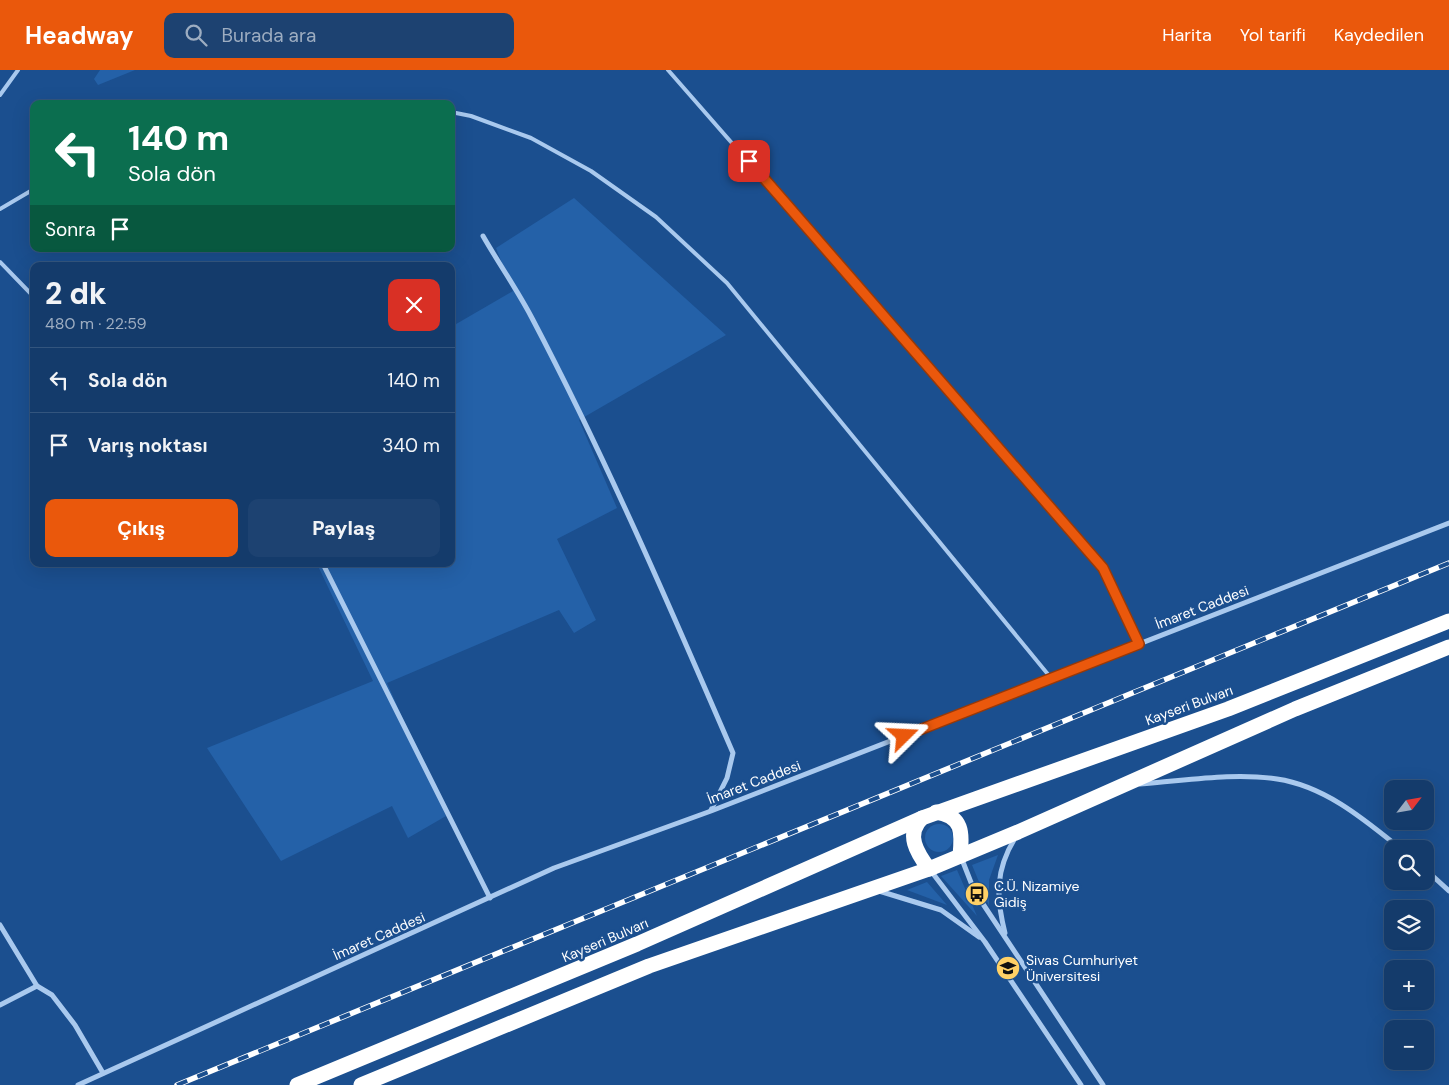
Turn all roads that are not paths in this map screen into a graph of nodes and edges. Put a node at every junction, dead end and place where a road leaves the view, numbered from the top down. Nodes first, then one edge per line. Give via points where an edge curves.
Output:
1 (18, 70) edge
2 (668, 70) edge
3 (0, 95) edge
4 (455, 113) edge
5 (30, 191) edge
6 (0, 210) edge
7 (483, 236) dead end
8 (0, 262) edge
9 (30, 293) edge
10 (1449, 523) edge
11 (324, 567) edge
12 (1449, 621) edge
13 (1139, 644) junction
14 (1449, 646) edge
15 (1051, 678) junction
16 (1125, 785) junction
17 (711, 811) junction
18 (929, 815) junction
19 (1018, 832) junction
20 (1389, 840) edge
21 (960, 856) junction
22 (929, 869) junction
23 (1434, 877) edge
24 (871, 889) junction
25 (1449, 891) edge
26 (490, 898) junction
27 (0, 925) edge
28 (1005, 936) junction
29 (985, 942) junction
30 (36, 986) junction
31 (0, 1005) edge
32 (103, 1073) junction
33 (78, 1085) edge
34 (297, 1085) edge
35 (360, 1085) edge
36 (1081, 1085) edge
37 (1103, 1085) edge

1 - 3 lane
2 - 13 lane via 1103,568
4 - 15 lane via 531,138 590,171 656,217 720,277
5 - 6 lane
7 - 17 street via 532,319 632,522 733,753 727,778
8 - 9 lane
10 - 13 street, İmaret Caddesi
11 - 26 street
12 - 18 highway, Kayseri Bulvarı via 1228,709
13 - 15 street, İmaret Caddesi
14 - 16 highway
15 - 17 street, İmaret Caddesi
16 - 19 highway
16 - 20 street via 1249,776 1278,779 1310,788 1336,801
17 - 26 street, İmaret Caddesi via 554,868
18 - 21 highway via 948,815 960,828
18 - 22 highway via 914,828 913,838
18 - 34 highway, Kayseri Bulvarı via 637,944
19 - 21 highway
19 - 28 street via 1006,852 998,888 997,900
21 - 22 highway
21 - 28 street via 976,894
22 - 24 highway
22 - 29 street
23 - 25 street
24 - 29 street via 942,910
24 - 35 highway via 649,966
26 - 32 street, İmaret Caddesi
27 - 30 street
28 - 37 street
29 - 36 street
30 - 31 street
30 - 32 street via 52,995 75,1025
32 - 33 street, İmaret Caddesi

